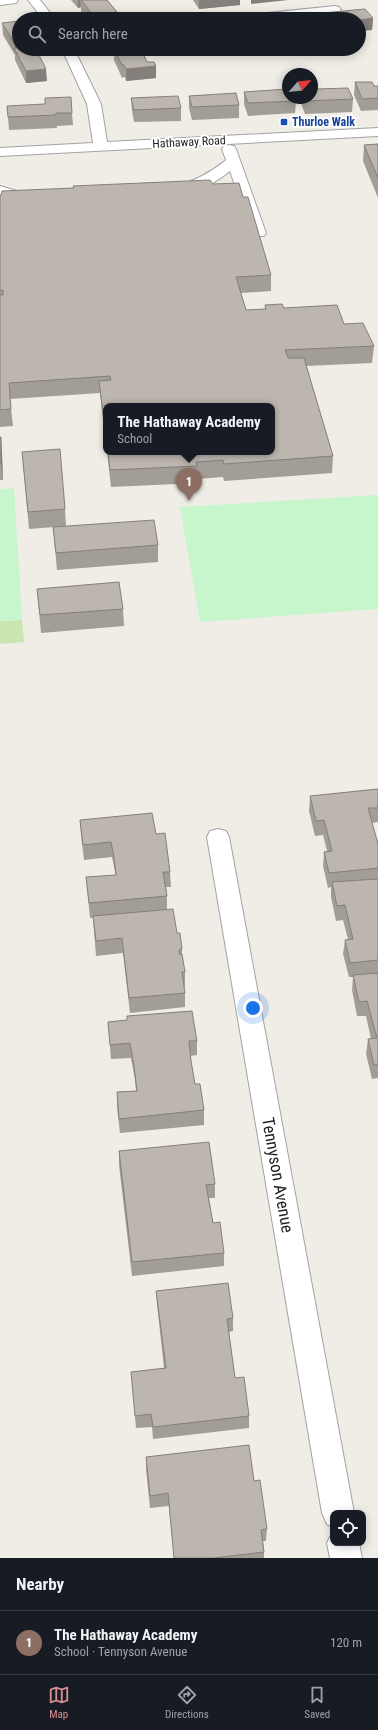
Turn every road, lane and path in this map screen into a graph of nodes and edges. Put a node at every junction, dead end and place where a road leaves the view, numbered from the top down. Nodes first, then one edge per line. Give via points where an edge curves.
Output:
1 (12, 0) edge
2 (34, 0) edge
3 (0, 1) edge
4 (335, 10) edge
5 (44, 12) edge
6 (316, 12) edge
7 (71, 56) edge
8 (378, 132) edge
9 (227, 140) junction
10 (101, 146) junction
11 (0, 152) edge
12 (233, 161) junction
13 (0, 190) edge
14 (163, 191) edge
15 (46, 198) edge
16 (259, 233) edge
17 (218, 837) dead end
18 (337, 1510) edge
19 (344, 1546) edge
20 (346, 1558) edge

1 - 3 street
2 - 5 street
4 - 6 street
7 - 10 street via 94,104
8 - 9 street, Hathaway Road
9 - 10 street, Hathaway Road
9 - 12 street
10 - 11 street, Hathaway Road
12 - 14 street via 218,175 193,187
12 - 16 street
13 - 15 street via 15,195
17 - 18 street, Tennyson Avenue
19 - 20 street

